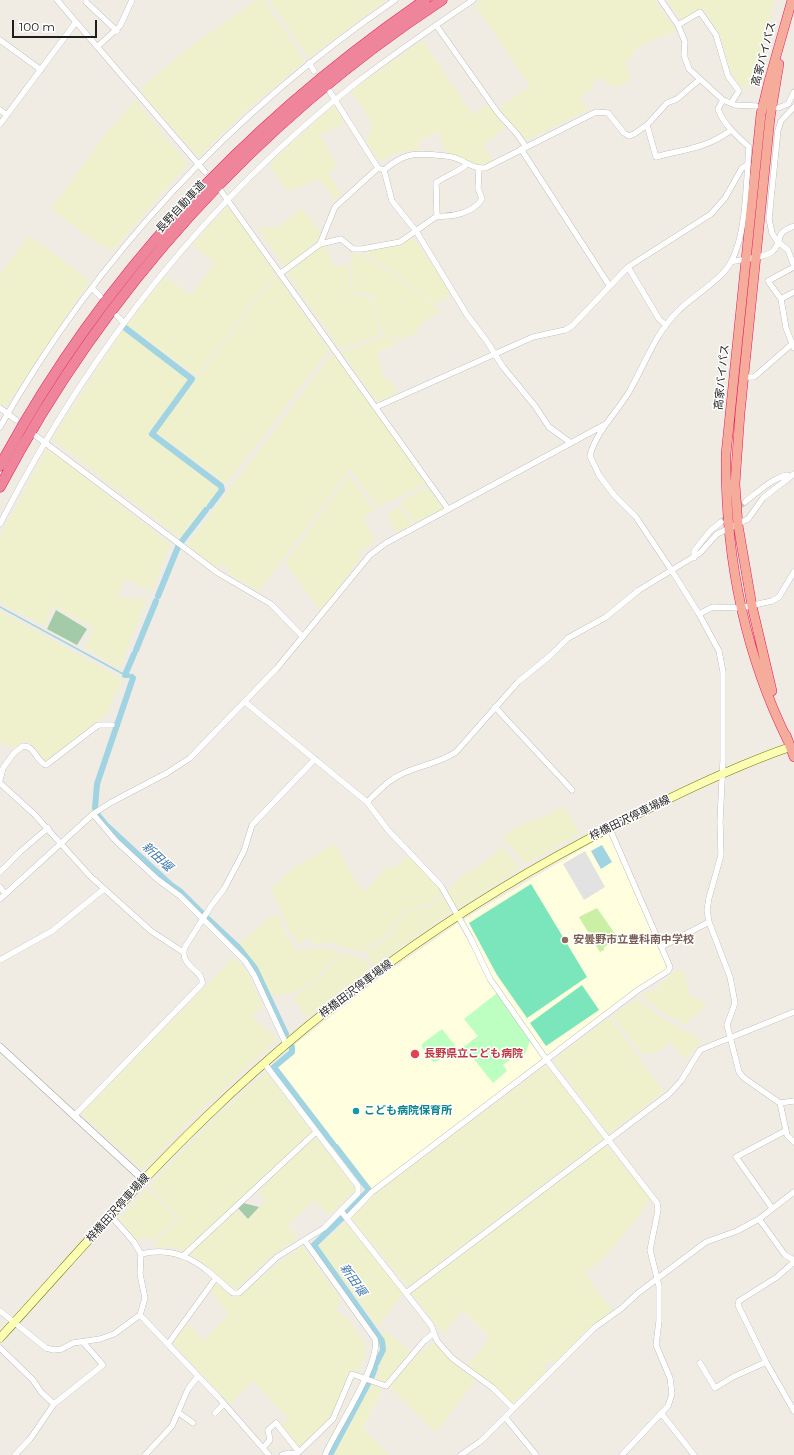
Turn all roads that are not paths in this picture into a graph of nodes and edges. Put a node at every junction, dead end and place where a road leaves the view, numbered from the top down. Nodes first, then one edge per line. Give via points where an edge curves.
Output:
1 (57, 0) edge
2 (86, 0) edge
3 (132, 0) edge
4 (395, 0) edge
5 (425, 0) edge
6 (442, 0) edge
7 (473, 0) edge
8 (661, 0) edge
9 (792, 0) edge
10 (789, 11) junction
11 (76, 22) junction
12 (436, 25) junction
13 (678, 25) junction
14 (117, 31) junction
15 (0, 40) edge
16 (97, 47) junction
17 (309, 63) junction
18 (41, 70) junction
19 (314, 71) dead end
20 (699, 80) junction
21 (330, 92) dead end
22 (794, 92) edge
23 (336, 100) junction
24 (724, 100) junction
25 (731, 103) junction
26 (756, 106) dead end
27 (794, 106) edge
28 (778, 108) dead end
29 (0, 110) edge
30 (7, 115) junction
31 (0, 124) edge
32 (647, 125) junction
33 (731, 130) junction
34 (524, 148) junction
35 (467, 164) junction
36 (748, 164) junction
37 (198, 165) junction
38 (479, 168) junction
39 (381, 169) junction
40 (205, 172) dead end
41 (221, 191) dead end
42 (228, 199) junction
43 (437, 216) junction
44 (794, 226) edge
45 (416, 231) junction
46 (777, 241) junction
47 (320, 244) junction
48 (756, 257) junction
49 (746, 258) junction
50 (731, 262) junction
51 (794, 266) edge
52 (628, 267) junction
53 (281, 273) junction
54 (609, 285) junction
55 (92, 288) junction
56 (794, 292) edge
57 (100, 296) dead end
58 (781, 299) junction
59 (116, 316) dead end
60 (123, 322) junction
61 (666, 326) junction
62 (793, 346) edge
63 (495, 355) junction
64 (744, 377) junction
65 (376, 407) junction
66 (0, 408) edge
67 (8, 414) junction
68 (16, 420) dead end
69 (605, 425) junction
70 (0, 427) edge
71 (36, 436) dead end
72 (45, 442) junction
73 (571, 443) junction
74 (0, 466) edge
75 (792, 476) edge
76 (0, 487) edge
77 (745, 502) tunnel mouth
78 (448, 509) junction
79 (721, 522) tunnel mouth
80 (0, 524) edge
81 (738, 524) junction
82 (728, 528) junction
83 (694, 558) junction
84 (672, 571) junction
85 (794, 572) edge
86 (752, 606) junction
87 (740, 608) junction
88 (699, 614) junction
89 (303, 637) junction
90 (245, 702) junction
91 (495, 707) junction
92 (112, 725) dead end
93 (791, 745) edge
94 (794, 757) edge
95 (315, 759) junction
96 (723, 774) junction
97 (0, 781) edge
98 (572, 790) dead end
99 (367, 802) junction
100 (93, 814) junction
101 (609, 827) junction
102 (48, 828) junction
103 (60, 842) junction
104 (0, 872) edge
105 (0, 887) edge
106 (104, 889) junction
107 (5, 894) junction
108 (0, 899) edge
109 (457, 916) junction
110 (203, 920) junction
111 (709, 922) junction
112 (661, 947) junction
113 (183, 952) junction
114 (0, 960) edge
115 (794, 1012) edge
116 (729, 1038) junction
117 (286, 1044) junction
118 (0, 1047) edge
119 (546, 1059) junction
120 (264, 1063) junction
121 (794, 1101) edge
122 (780, 1103) junction
123 (75, 1115) junction
124 (785, 1131) junction
125 (316, 1132) junction
126 (609, 1140) junction
127 (794, 1142) edge
128 (144, 1180) junction
129 (794, 1192) edge
130 (772, 1208) junction
131 (341, 1210) junction
132 (111, 1216) junction
133 (347, 1218) junction
134 (759, 1219) junction
135 (305, 1240) junction
136 (141, 1254) junction
137 (183, 1256) junction
138 (794, 1261) edge
139 (216, 1278) junction
140 (658, 1279) junction
141 (406, 1293) junction
142 (0, 1311) edge
143 (140, 1315) junction
144 (14, 1323) junction
145 (434, 1333) junction
146 (0, 1338) edge
147 (83, 1342) junction
148 (168, 1344) junction
149 (0, 1348) edge
150 (766, 1362) junction
151 (700, 1363) dead end
152 (198, 1376) junction
153 (366, 1378) junction
154 (54, 1404) junction
155 (224, 1404) junction
156 (513, 1408) junction
157 (794, 1410) edge
158 (179, 1413) junction
159 (215, 1413) dead end
160 (661, 1413) junction
161 (505, 1417) junction
162 (194, 1423) dead end
163 (263, 1448) junction
164 (299, 1452) junction
165 (15, 1455) edge
166 (145, 1455) edge
167 (269, 1455) edge
168 (282, 1455) edge
169 (326, 1455) edge
170 (461, 1455) edge
171 (536, 1455) edge
172 (622, 1455) edge
173 (694, 1455) edge

1 - 11 street
2 - 14 street
3 - 14 street
4 - 17 street
5 - 74 highway, 長野自動車道 via 356,49 312,85 236,152 194,196 142,254 86,328 28,416
6 - 76 highway, 長野自動車道 via 362,57 311,98 242,160 177,229 116,303 66,373
7 - 12 street
8 - 13 street
9 - 10 highway, 高家バイパス
10 - 48 highway, 高家バイパス via 770,118
10 - 49 highway, 高家バイパス via 762,114
11 - 16 street
11 - 18 street
12 - 23 street
12 - 34 street via 498,113 517,134
13 - 20 street via 684,42 684,56 689,69
13 - 25 street via 700,12 716,35 728,76 739,91
14 - 16 street
15 - 18 street
16 - 37 street
17 - 19 street
17 - 37 street via 251,113
18 - 30 street
20 - 24 street
20 - 32 street via 677,99 667,103
21 - 23 street
22 - 28 street via 788,104
23 - 39 street
23 - 42 street via 290,139
24 - 25 street
24 - 33 street via 718,109
25 - 26 street
27 - 46 street via 781,121 778,130 768,220
29 - 30 street
30 - 31 street
32 - 33 street via 656,157 703,146
32 - 34 street via 629,136 608,114 596,112
33 - 36 street via 749,147
34 - 38 street via 491,166
34 - 54 street via 534,170
35 - 38 street
35 - 39 street via 447,156 418,154 402,157
35 - 43 street via 436,184
36 - 50 street via 739,244
36 - 52 street via 742,168 725,198 711,214
37 - 40 street
37 - 55 street via 135,234
38 - 43 street via 478,188 482,199 480,203 467,212
39 - 45 street via 392,201
39 - 47 street via 335,207
41 - 42 street
42 - 53 street
42 - 60 street via 163,271
43 - 45 street
44 - 46 street via 784,230
45 - 47 street via 400,242 362,249 353,249 341,239
45 - 63 street via 467,315
46 - 48 street via 773,250
46 - 51 street via 788,250
47 - 53 street
48 - 49 street
48 - 64 highway, 高家バイパス
49 - 50 street
49 - 82 highway, 高家バイパス via 726,454
50 - 61 street via 719,276 676,312
51 - 58 street via 768,281
52 - 54 street
52 - 61 street via 659,319
53 - 65 street
54 - 63 street via 572,326 533,337
55 - 57 street
55 - 67 street via 60,332
56 - 58 street
58 - 62 street via 786,328
59 - 60 street
60 - 72 street
61 - 69 street via 628,393
62 - 64 street via 754,377
63 - 65 street
63 - 73 street via 549,427
64 - 81 highway, 高家バイパス via 735,484
65 - 78 street
66 - 67 street
67 - 68 street
67 - 70 street
69 - 73 street
69 - 84 street via 591,452 591,461 614,495 636,517
71 - 72 street
72 - 80 street
72 - 89 street via 218,573 271,604
73 - 78 street
75 - 77 street via 780,476
75 - 81 street via 763,498 748,520
78 - 89 street via 386,543 370,555
79 - 83 street via 710,531 694,552
81 - 82 street
81 - 86 highway, 高家バイパス
82 - 83 street via 717,534
82 - 87 highway, 高家バイパス
83 - 84 street
84 - 88 street
84 - 91 street via 639,590 606,617 568,638 518,682
85 - 86 street via 779,597
86 - 87 street
86 - 93 highway, 高家バイパス via 768,678
87 - 88 street via 713,607
87 - 93 highway, 高家バイパス via 766,693
88 - 96 street via 722,660
89 - 90 street
90 - 95 street
90 - 100 street via 190,758 156,780
91 - 98 street
91 - 99 street via 448,758 403,773 388,782
92 - 97 street via 98,725 46,765 29,747 23,746 3,768
93 - 94 highway, 高家バイパス
93 - 96 main road, 梓橋田沢停車場線
95 - 99 street
95 - 110 street via 252,825 244,851 224,889
96 - 101 main road, 梓橋田沢停車場線
96 - 111 street via 721,855 709,898
97 - 102 street
99 - 109 street via 388,830 441,886
100 - 103 street
100 - 110 street via 116,841 180,896
101 - 109 main road, 梓橋田沢停車場線 via 526,873
101 - 112 street
102 - 103 street
102 - 104 street
103 - 106 street
103 - 107 street
105 - 107 street
106 - 113 street via 151,931
106 - 114 street via 52,932
107 - 108 street
109 - 117 main road, 梓橋田沢停車場線 via 376,973
109 - 119 street via 490,979
110 - 113 street via 190,937
110 - 117 street via 250,967
111 - 112 street
111 - 116 street via 730,977 735,1004 728,1021
112 - 119 street via 670,967 668,971 638,990
113 - 123 street via 187,964 202,979 202,984
115 - 116 street
116 - 122 street via 741,1076
116 - 126 street via 700,1050 682,1081 675,1088
117 - 120 main road, 梓橋田沢停車場線
118 - 123 street
119 - 126 street
119 - 133 street via 372,1192
120 - 125 street
120 - 128 main road, 梓橋田沢停車場線 via 204,1118
121 - 122 street
122 - 124 street
123 - 128 street
124 - 127 street
124 - 130 street via 736,1157
125 - 131 street via 358,1186 358,1193
125 - 137 street
126 - 140 street via 658,1206 650,1250
126 - 141 street
128 - 132 main road, 梓橋田沢停車場線
129 - 130 street
130 - 134 street
131 - 133 street
131 - 135 street via 324,1228
132 - 136 street
132 - 144 main road, 梓橋田沢停車場線
133 - 141 street
134 - 138 street via 785,1256
134 - 140 street via 737,1231 706,1242
135 - 139 street via 277,1257 239,1294 233,1293
135 - 153 street via 375,1339 375,1353
136 - 137 street via 165,1251
136 - 143 street via 140,1274 145,1298
137 - 139 street via 200,1264
138 - 150 street via 777,1277 739,1301 740,1311
139 - 148 street
140 - 156 street via 583,1337
140 - 160 street via 659,1321 656,1345 672,1387 671,1401
141 - 145 street via 431,1325
142 - 144 street
143 - 147 street via 114,1334
143 - 148 street
144 - 146 main road, 梓橋田沢停車場線
144 - 147 street via 46,1348 62,1349 73,1343
145 - 153 street via 424,1341 389,1384 382,1385
145 - 156 street via 437,1341 452,1358 493,1388
147 - 154 street via 103,1365
148 - 152 street
149 - 154 street
150 - 151 street via 715,1388
150 - 157 street
152 - 155 street
152 - 158 street via 188,1389
153 - 164 street via 352,1374 333,1419
153 - 169 street
154 - 165 street via 30,1439
155 - 159 street
155 - 163 street
156 - 161 street
158 - 162 street
158 - 166 street via 172,1426
160 - 172 street
160 - 173 street
161 - 170 street via 481,1441
161 - 171 street
163 - 164 street via 270,1440 268,1430 276,1423
163 - 167 street
164 - 168 street

